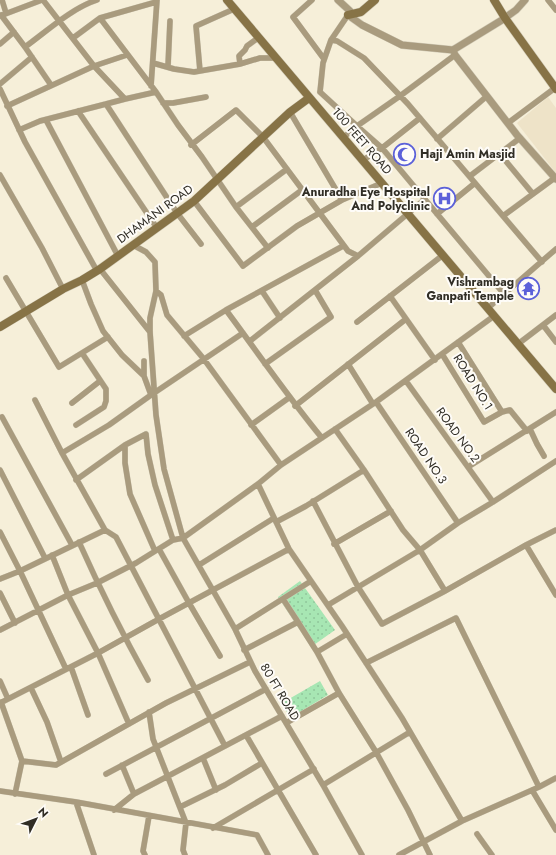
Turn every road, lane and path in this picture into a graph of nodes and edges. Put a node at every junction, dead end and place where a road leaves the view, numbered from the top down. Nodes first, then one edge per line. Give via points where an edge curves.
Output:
1 (2, 0) edge
2 (43, 0) edge
3 (97, 0) edge
4 (227, 0) edge
5 (312, 0) edge
6 (338, 0) edge
7 (374, 0) edge
8 (494, 0) edge
9 (525, 0) edge
10 (548, 0) edge
11 (156, 1) edge
12 (234, 9) junction
13 (556, 10) edge
14 (2, 15) edge
15 (348, 15) junction
16 (100, 18) junction
17 (505, 18) junction
18 (170, 21) dead end
19 (60, 22) junction
20 (14, 32) junction
21 (73, 38) junction
22 (258, 38) junction
23 (331, 40) junction
24 (0, 44) edge
25 (25, 47) junction
26 (454, 52) junction
27 (127, 55) junction
28 (32, 57) junction
29 (275, 58) junction
30 (324, 59) junction
31 (153, 63) junction
32 (240, 64) junction
33 (94, 66) junction
34 (168, 66) junction
35 (200, 70) junction
36 (553, 78) edge
37 (0, 84) edge
38 (52, 85) junction
39 (151, 86) junction
40 (556, 88) edge
41 (0, 89) edge
42 (156, 92) junction
43 (320, 92) junction
44 (400, 96) junction
45 (487, 96) junction
46 (206, 97) dead end
47 (309, 98) junction
48 (125, 99) junction
49 (163, 103) junction
50 (106, 104) junction
51 (7, 106) junction
52 (78, 111) junction
53 (290, 112) junction
54 (420, 118) junction
55 (46, 120) junction
56 (508, 123) junction
57 (357, 126) junction
58 (19, 130) junction
59 (263, 137) junction
60 (344, 137) junction
61 (437, 138) junction
62 (520, 138) junction
63 (191, 145) junction
64 (382, 148) junction
65 (500, 154) junction
66 (363, 160) junction
67 (287, 169) junction
68 (0, 175) edge
69 (470, 176) junction
70 (556, 178) edge
71 (217, 180) junction
72 (382, 183) junction
73 (475, 183) junction
74 (302, 190) junction
75 (533, 194) junction
76 (425, 199) junction
77 (342, 200) junction
78 (194, 201) junction
79 (236, 207) junction
80 (177, 213) junction
81 (319, 213) junction
82 (408, 213) junction
83 (437, 214) junction
84 (503, 216) junction
85 (157, 228) junction
86 (252, 228) junction
87 (201, 244) dead end
88 (133, 245) junction
89 (343, 246) junction
90 (268, 248) junction
91 (556, 249) edge
92 (443, 255) junction
93 (118, 256) junction
94 (358, 256) junction
95 (542, 262) junction
96 (99, 270) junction
97 (6, 278) dead end
98 (82, 280) junction
99 (63, 289) junction
100 (315, 290) junction
101 (156, 291) junction
102 (262, 291) junction
103 (504, 294) junction
104 (390, 296) junction
105 (488, 308) junction
106 (226, 310) junction
107 (26, 311) junction
108 (556, 315) edge
109 (494, 316) junction
110 (280, 318) junction
111 (406, 319) junction
112 (357, 322) dead end
113 (543, 325) junction
114 (0, 328) edge
115 (150, 332) junction
116 (243, 333) junction
117 (184, 336) junction
118 (108, 337) junction
119 (250, 342) junction
120 (458, 342) junction
121 (556, 342) edge
122 (518, 344) junction
123 (82, 353) junction
124 (442, 354) junction
125 (203, 358) junction
126 (434, 360) junction
127 (144, 361) dead end
128 (265, 364) junction
129 (348, 364) junction
130 (144, 376) junction
131 (100, 381) junction
132 (406, 381) junction
133 (556, 388) edge
134 (153, 394) junction
135 (290, 397) junction
136 (35, 400) dead end
137 (72, 403) dead end
138 (374, 403) junction
139 (295, 406) junction
140 (502, 412) junction
141 (556, 412) edge
142 (2, 417) dead end
143 (76, 424) dead end
144 (251, 424) junction
145 (335, 429) junction
146 (528, 430) junction
147 (322, 438) junction
148 (125, 445) junction
149 (62, 453) junction
150 (544, 456) dead end
151 (556, 463) edge
152 (281, 465) junction
153 (468, 467) junction
154 (0, 470) edge
155 (364, 470) junction
156 (76, 480) junction
157 (258, 484) junction
158 (313, 501) junction
159 (493, 502) junction
160 (391, 511) junction
161 (275, 520) junction
162 (458, 523) junction
163 (105, 530) junction
164 (556, 530) edge
165 (0, 532) edge
166 (183, 538) junction
167 (173, 540) junction
168 (79, 542) junction
169 (334, 544) junction
170 (72, 545) junction
171 (526, 545) junction
172 (289, 549) junction
173 (157, 550) junction
174 (420, 550) junction
175 (52, 555) junction
176 (45, 558) junction
177 (198, 565) junction
178 (130, 566) junction
179 (20, 571) junction
180 (0, 579) edge
181 (556, 579) edge
182 (311, 581) junction
183 (97, 583) junction
184 (550, 583) junction
185 (358, 586) junction
186 (212, 591) junction
187 (445, 591) junction
188 (0, 593) edge
189 (68, 595) junction
190 (556, 595) edge
191 (283, 599) junction
192 (189, 603) junction
193 (328, 605) junction
194 (38, 610) junction
195 (159, 619) junction
196 (298, 622) junction
197 (15, 623) junction
198 (235, 629) junction
199 (0, 630) edge
200 (347, 634) junction
201 (125, 638) junction
202 (244, 650) junction
203 (317, 652) junction
204 (98, 653) junction
205 (220, 656) dead end
206 (250, 662) junction
207 (366, 663) junction
208 (69, 668) junction
209 (148, 680) dead end
210 (0, 681) edge
211 (31, 688) junction
212 (195, 689) junction
213 (266, 689) junction
214 (340, 693) junction
215 (8, 699) junction
216 (0, 702) edge
217 (149, 712) junction
218 (88, 715) dead end
219 (282, 716) junction
220 (210, 718) junction
221 (286, 723) junction
222 (129, 724) junction
223 (410, 732) junction
224 (246, 735) junction
225 (225, 746) junction
226 (157, 747) junction
227 (376, 752) junction
228 (203, 758) junction
229 (22, 761) junction
230 (61, 762) junction
231 (262, 763) junction
232 (122, 766) junction
233 (314, 769) junction
234 (106, 774) dead end
235 (168, 777) junction
236 (556, 778) edge
237 (323, 785) junction
238 (539, 787) junction
239 (216, 790) junction
240 (278, 790) junction
241 (532, 790) junction
242 (0, 791) edge
243 (15, 794) junction
244 (134, 794) junction
245 (76, 802) junction
246 (180, 807) junction
247 (114, 810) junction
248 (150, 816) junction
249 (462, 821) junction
250 (186, 823) junction
251 (213, 828) junction
252 (556, 830) edge
253 (477, 834) dead end
254 (423, 842) junction
255 (94, 855) edge
256 (145, 855) edge
257 (186, 855) edge
258 (268, 855) edge
259 (316, 855) edge
260 (362, 855) edge
261 (399, 855) edge
262 (430, 855) edge
263 (492, 855) edge

1 - 14 street
2 - 14 street
2 - 19 street
3 - 19 street via 88,3
4 - 12 main road, 100 FEET ROAD
5 - 30 street via 292,17
6 - 15 street via 350,11
7 - 15 main road via 361,12
8 - 17 main road
9 - 17 street
10 - 13 street
11 - 16 street
11 - 31 street
12 - 22 main road, 100 FEET ROAD
12 - 35 street via 196,26
14 - 20 street
15 - 23 street
15 - 26 street via 402,45
16 - 21 street
16 - 27 street
17 - 26 street
17 - 36 main road
18 - 34 street
19 - 21 street
19 - 25 street
20 - 24 street
20 - 25 street
21 - 33 street
22 - 29 main road, 100 FEET ROAD
22 - 32 street via 239,56
23 - 30 street
23 - 44 street via 364,58
25 - 28 street
26 - 44 street
26 - 45 street
27 - 33 street
27 - 39 street
28 - 37 street
28 - 38 street
29 - 32 street via 260,58
29 - 47 main road, 100 FEET ROAD
30 - 43 street
31 - 34 street
31 - 39 street
32 - 35 street
33 - 38 street
33 - 48 street
34 - 35 street via 194,72
36 - 40 main road
38 - 51 street
39 - 42 street
40 - 56 street
41 - 51 street
42 - 48 street
42 - 49 street
43 - 47 street
43 - 57 street
44 - 54 street
44 - 57 street
45 - 56 street
45 - 61 street
46 - 49 street
47 - 53 main road, DHAMANI ROAD
47 - 60 main road, 100 FEET ROAD
48 - 50 street
49 - 63 street
50 - 52 street
50 - 80 street
51 - 58 street
52 - 55 street
52 - 85 street
53 - 59 main road, DHAMANI ROAD
53 - 77 street
54 - 61 street
54 - 64 street
55 - 58 street
55 - 93 street
56 - 62 street
57 - 60 street
57 - 64 street
58 - 96 street
59 - 63 street via 236,110
59 - 67 street
59 - 71 main road, DHAMANI ROAD
60 - 66 main road, 100 FEET ROAD
61 - 69 street
62 - 65 street
62 - 70 street
63 - 71 street
64 - 66 street
64 - 76 street
65 - 69 street
65 - 75 street
66 - 72 main road, 100 FEET ROAD
67 - 74 street
67 - 79 street
68 - 99 street
69 - 73 street
70 - 75 street
71 - 78 main road, DHAMANI ROAD
71 - 79 street
72 - 77 street
72 - 82 main road, 100 FEET ROAD
73 - 83 street
73 - 84 street
74 - 81 street
74 - 86 street
75 - 84 street
76 - 82 street
76 - 83 street
77 - 81 street
78 - 80 main road, DHAMANI ROAD
78 - 90 street via 243,266
79 - 86 street
80 - 85 main road, DHAMANI ROAD
80 - 87 street
81 - 89 street
81 - 90 street
82 - 92 main road, 100 FEET ROAD
82 - 94 street
83 - 103 street
84 - 95 street
85 - 88 main road, DHAMANI ROAD
86 - 90 street
88 - 93 main road, DHAMANI ROAD
88 - 101 street via 146,252 155,262
89 - 94 street
89 - 102 street
91 - 95 street
92 - 104 street
92 - 105 main road, 100 FEET ROAD
93 - 96 main road, DHAMANI ROAD
94 - 100 street
95 - 103 street
96 - 98 main road, DHAMANI ROAD
96 - 115 street
97 - 107 street
98 - 99 main road, DHAMANI ROAD
98 - 118 street
99 - 107 main road, DHAMANI ROAD
100 - 110 street
100 - 128 street via 330,317
101 - 115 street, 80 FT ROAD via 150,318
101 - 117 street via 161,295 167,315
102 - 106 street
102 - 110 street
103 - 105 street
104 - 111 street
104 - 112 street
105 - 109 main road, 100 FEET ROAD
106 - 116 street
106 - 117 street
107 - 114 main road, DHAMANI ROAD
107 - 123 street via 59,367
108 - 113 street
109 - 120 street
109 - 122 main road, 100 FEET ROAD
110 - 119 street
111 - 126 street
111 - 129 street
113 - 121 street
113 - 122 street
115 - 134 street, 80 FT ROAD
116 - 119 street
116 - 125 street
117 - 125 street
118 - 123 street
118 - 130 street
119 - 128 street
120 - 124 street
120 - 140 street
122 - 133 main road, 100 FEET ROAD
123 - 131 street
124 - 126 street
124 - 140 street, ROAD NO.1 via 484,422
125 - 134 street
125 - 144 street
126 - 132 street
127 - 130 street
128 - 135 street
129 - 138 street, ROAD NO.3
129 - 139 street
130 - 134 street
131 - 137 street
131 - 143 street via 106,389 104,408
132 - 138 street
132 - 153 street, ROAD NO.2
134 - 149 street via 109,426
134 - 166 street, 80 FT ROAD via 164,469
135 - 139 street
135 - 144 street
136 - 149 street
138 - 145 street
138 - 162 street, ROAD NO.3
139 - 147 street
140 - 146 street via 510,410
141 - 146 street
142 - 170 street
144 - 152 street
145 - 147 street
145 - 155 street
146 - 150 street
146 - 153 street
147 - 152 street
148 - 156 street
148 - 167 street via 146,434 155,485
148 - 173 street via 130,494
149 - 156 street
151 - 159 street
152 - 157 street
153 - 159 street, ROAD NO.2
154 - 176 street
155 - 158 street
155 - 160 street
156 - 163 street
157 - 161 street
157 - 166 street
158 - 161 street
158 - 169 street
159 - 162 street
160 - 169 street
160 - 174 street
161 - 172 street
161 - 177 street
162 - 174 street
163 - 168 street
163 - 178 street via 116,537
164 - 171 street
165 - 179 street
166 - 167 street
166 - 177 street, 80 FT ROAD
167 - 173 street
168 - 170 street
168 - 183 street
169 - 185 street
170 - 175 street
171 - 184 street
171 - 187 street
172 - 182 street
172 - 186 street
173 - 178 street
173 - 192 street
174 - 185 street
174 - 187 street
175 - 176 street
175 - 189 street
176 - 179 street
177 - 186 street, 80 FT ROAD
178 - 183 street
178 - 195 street
179 - 180 street
179 - 194 street
181 - 184 street
182 - 191 street
182 - 193 street
183 - 189 street
183 - 201 street
184 - 190 street
185 - 187 street via 382,624
185 - 193 street
186 - 192 street
186 - 198 street, 80 FT ROAD
188 - 197 street
189 - 194 street
189 - 204 street
191 - 196 street
191 - 198 street
192 - 195 street
192 - 205 street
193 - 200 street
194 - 197 street
194 - 208 street
195 - 201 street
195 - 212 street
196 - 202 street
196 - 203 street
197 - 199 street
198 - 202 street, 80 FT ROAD
200 - 203 street
200 - 207 street
201 - 204 street
201 - 209 street
202 - 206 street, 80 FT ROAD
203 - 214 street
204 - 208 street
204 - 222 street
206 - 212 street
206 - 213 street, 80 FT ROAD
207 - 223 street
207 - 238 street via 456,618
208 - 211 street
208 - 218 street
210 - 215 street
211 - 215 street
211 - 230 street via 47,722
212 - 217 street
212 - 220 street
213 - 219 street, 80 FT ROAD
213 - 220 street
214 - 221 street
214 - 227 street
215 - 216 street
216 - 229 street
217 - 222 street
217 - 226 street via 153,739
219 - 221 street, 80 FT ROAD
219 - 224 street
220 - 225 street
220 - 226 street
221 - 233 street, 80 FT ROAD
222 - 230 street
223 - 227 street
223 - 249 street
224 - 225 street
224 - 231 street
225 - 228 street
226 - 232 street
226 - 235 street
227 - 237 street
227 - 254 street
228 - 235 street
228 - 239 street
229 - 230 street via 56,765
229 - 243 street
231 - 239 street
231 - 240 street
232 - 234 street
232 - 244 street
233 - 237 street, 80 FT ROAD
233 - 240 street
235 - 244 street
235 - 246 street
236 - 238 street
237 - 260 street, 80 FT ROAD
238 - 241 street
239 - 246 street
240 - 251 street
240 - 259 street
241 - 249 street
241 - 252 street
242 - 243 street
243 - 245 street
244 - 247 street
245 - 247 street
245 - 255 street
246 - 250 street
247 - 248 street
248 - 250 street
248 - 256 street via 143,851
249 - 254 street
250 - 251 street
250 - 257 street via 183,850
251 - 258 street via 257,836
253 - 263 street
254 - 261 street
254 - 262 street

